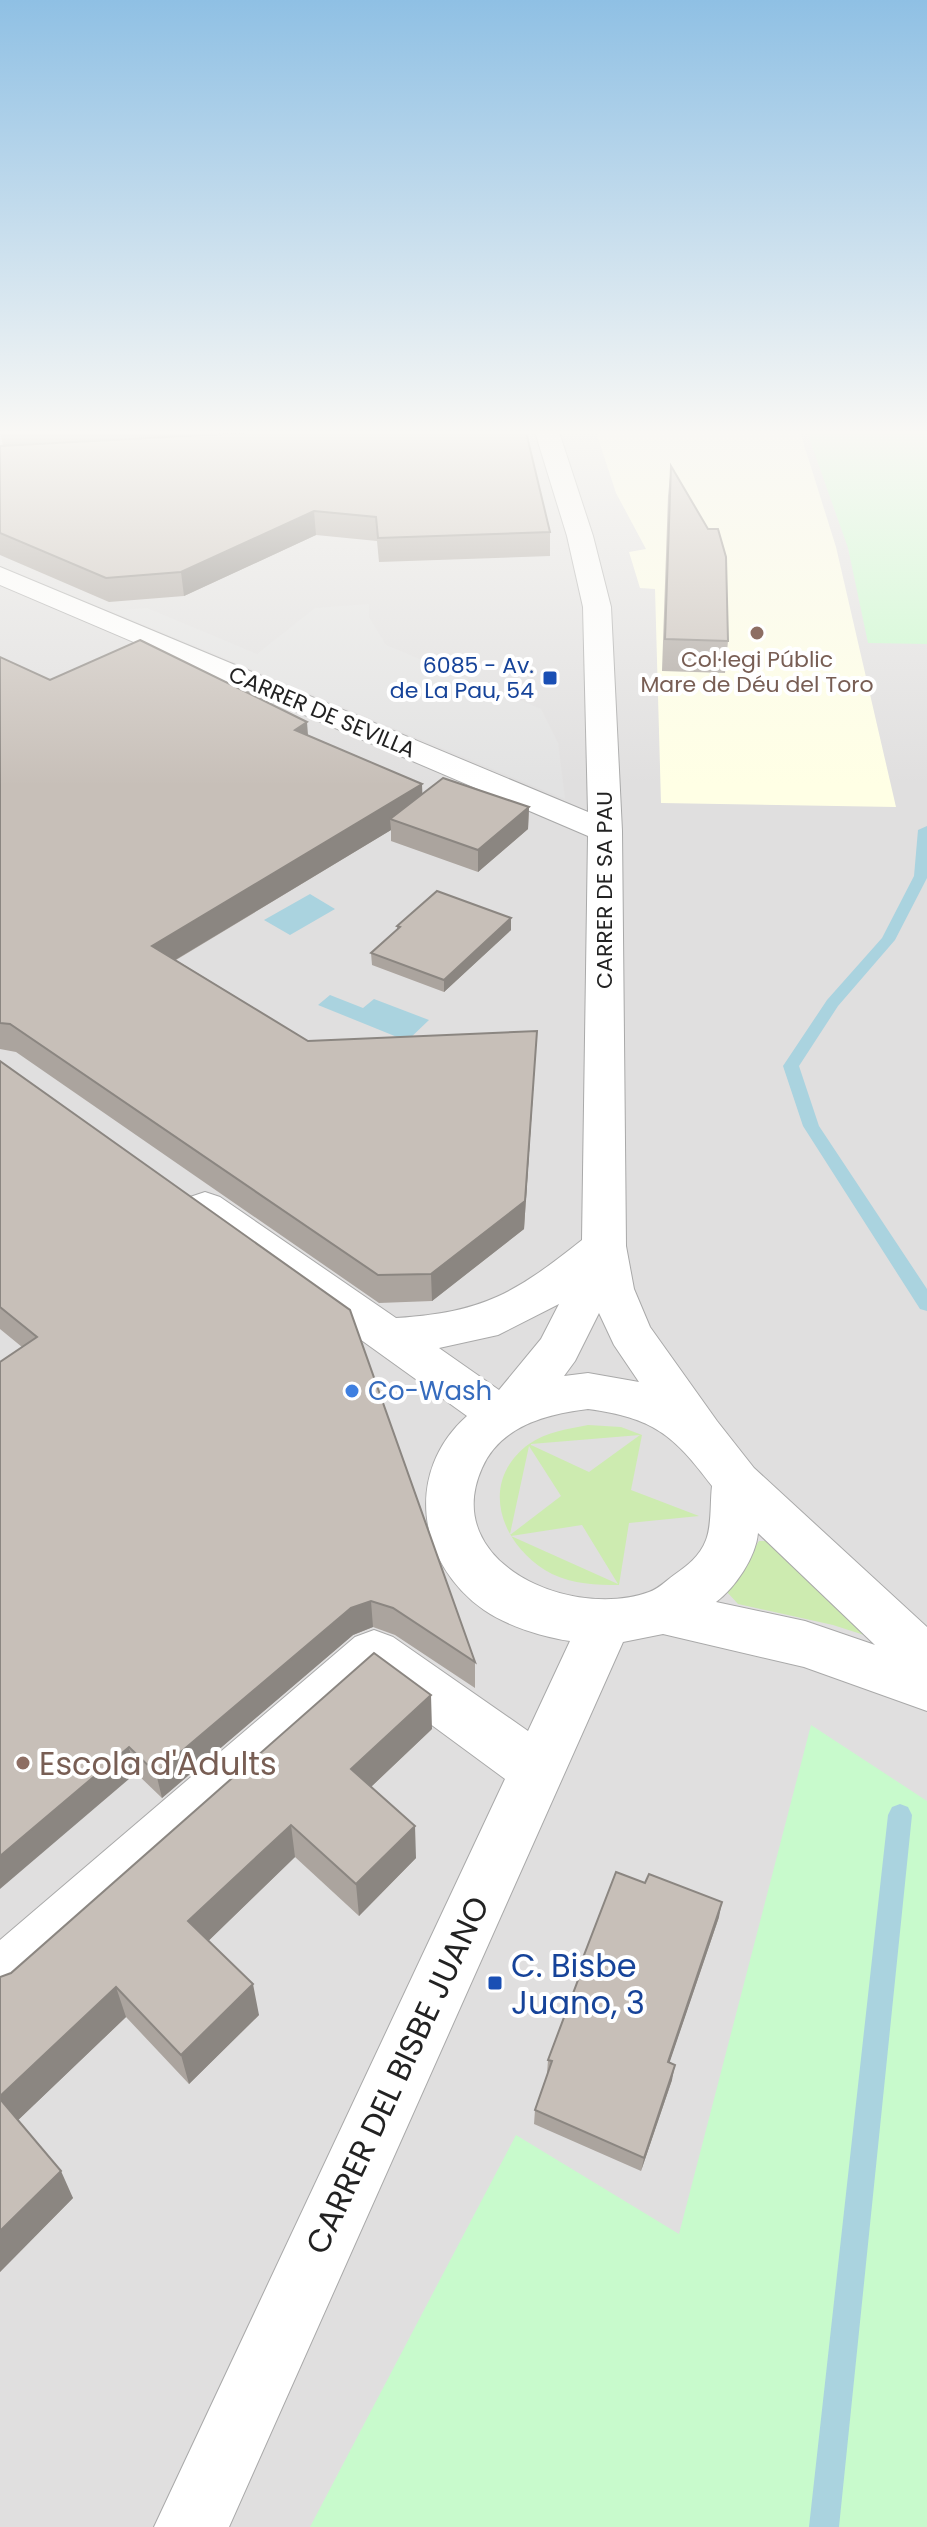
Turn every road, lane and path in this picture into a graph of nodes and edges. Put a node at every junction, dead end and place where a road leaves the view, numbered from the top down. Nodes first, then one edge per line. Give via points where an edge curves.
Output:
1 (583, 550) edge
2 (14, 584) edge
3 (0, 609) edge
4 (605, 831) junction
5 (170, 1182) edge
6 (604, 1246) junction
7 (387, 1336) junction
8 (505, 1413) junction
9 (701, 1435) junction
10 (737, 1482) junction
11 (663, 1612) junction
12 (605, 1623) junction
13 (927, 1661) edge
14 (927, 1687) edge
15 (536, 1769) junction
16 (0, 1980) edge
17 (191, 2527) edge

1 - 4 street, CARRER DE SA PAU via 597,607
2 - 3 street, CARRER DE SEVILLA
2 - 4 street, CARRER DE SEVILLA
4 - 6 street, CARRER DE SA PAU
5 - 7 street
6 - 7 street via 552,1288 506,1314 465,1328
6 - 8 street, CARRER DE SA PAU via 559,1349
6 - 9 street, CARRER DE SA PAU via 612,1289 630,1333
7 - 8 street
8 - 9 street via 547,1396 588,1391 630,1397 668,1412
8 - 12 street via 468,1444 451,1481 450,1522 468,1561 503,1595 551,1616
9 - 10 street
10 - 11 street via 732,1543 711,1577
10 - 13 street
11 - 12 street
11 - 14 street via 805,1644
12 - 15 street, CARRER DEL BISBE JUANO
15 - 16 street via 374,1653
15 - 17 street, CARRER DEL BISBE JUANO

